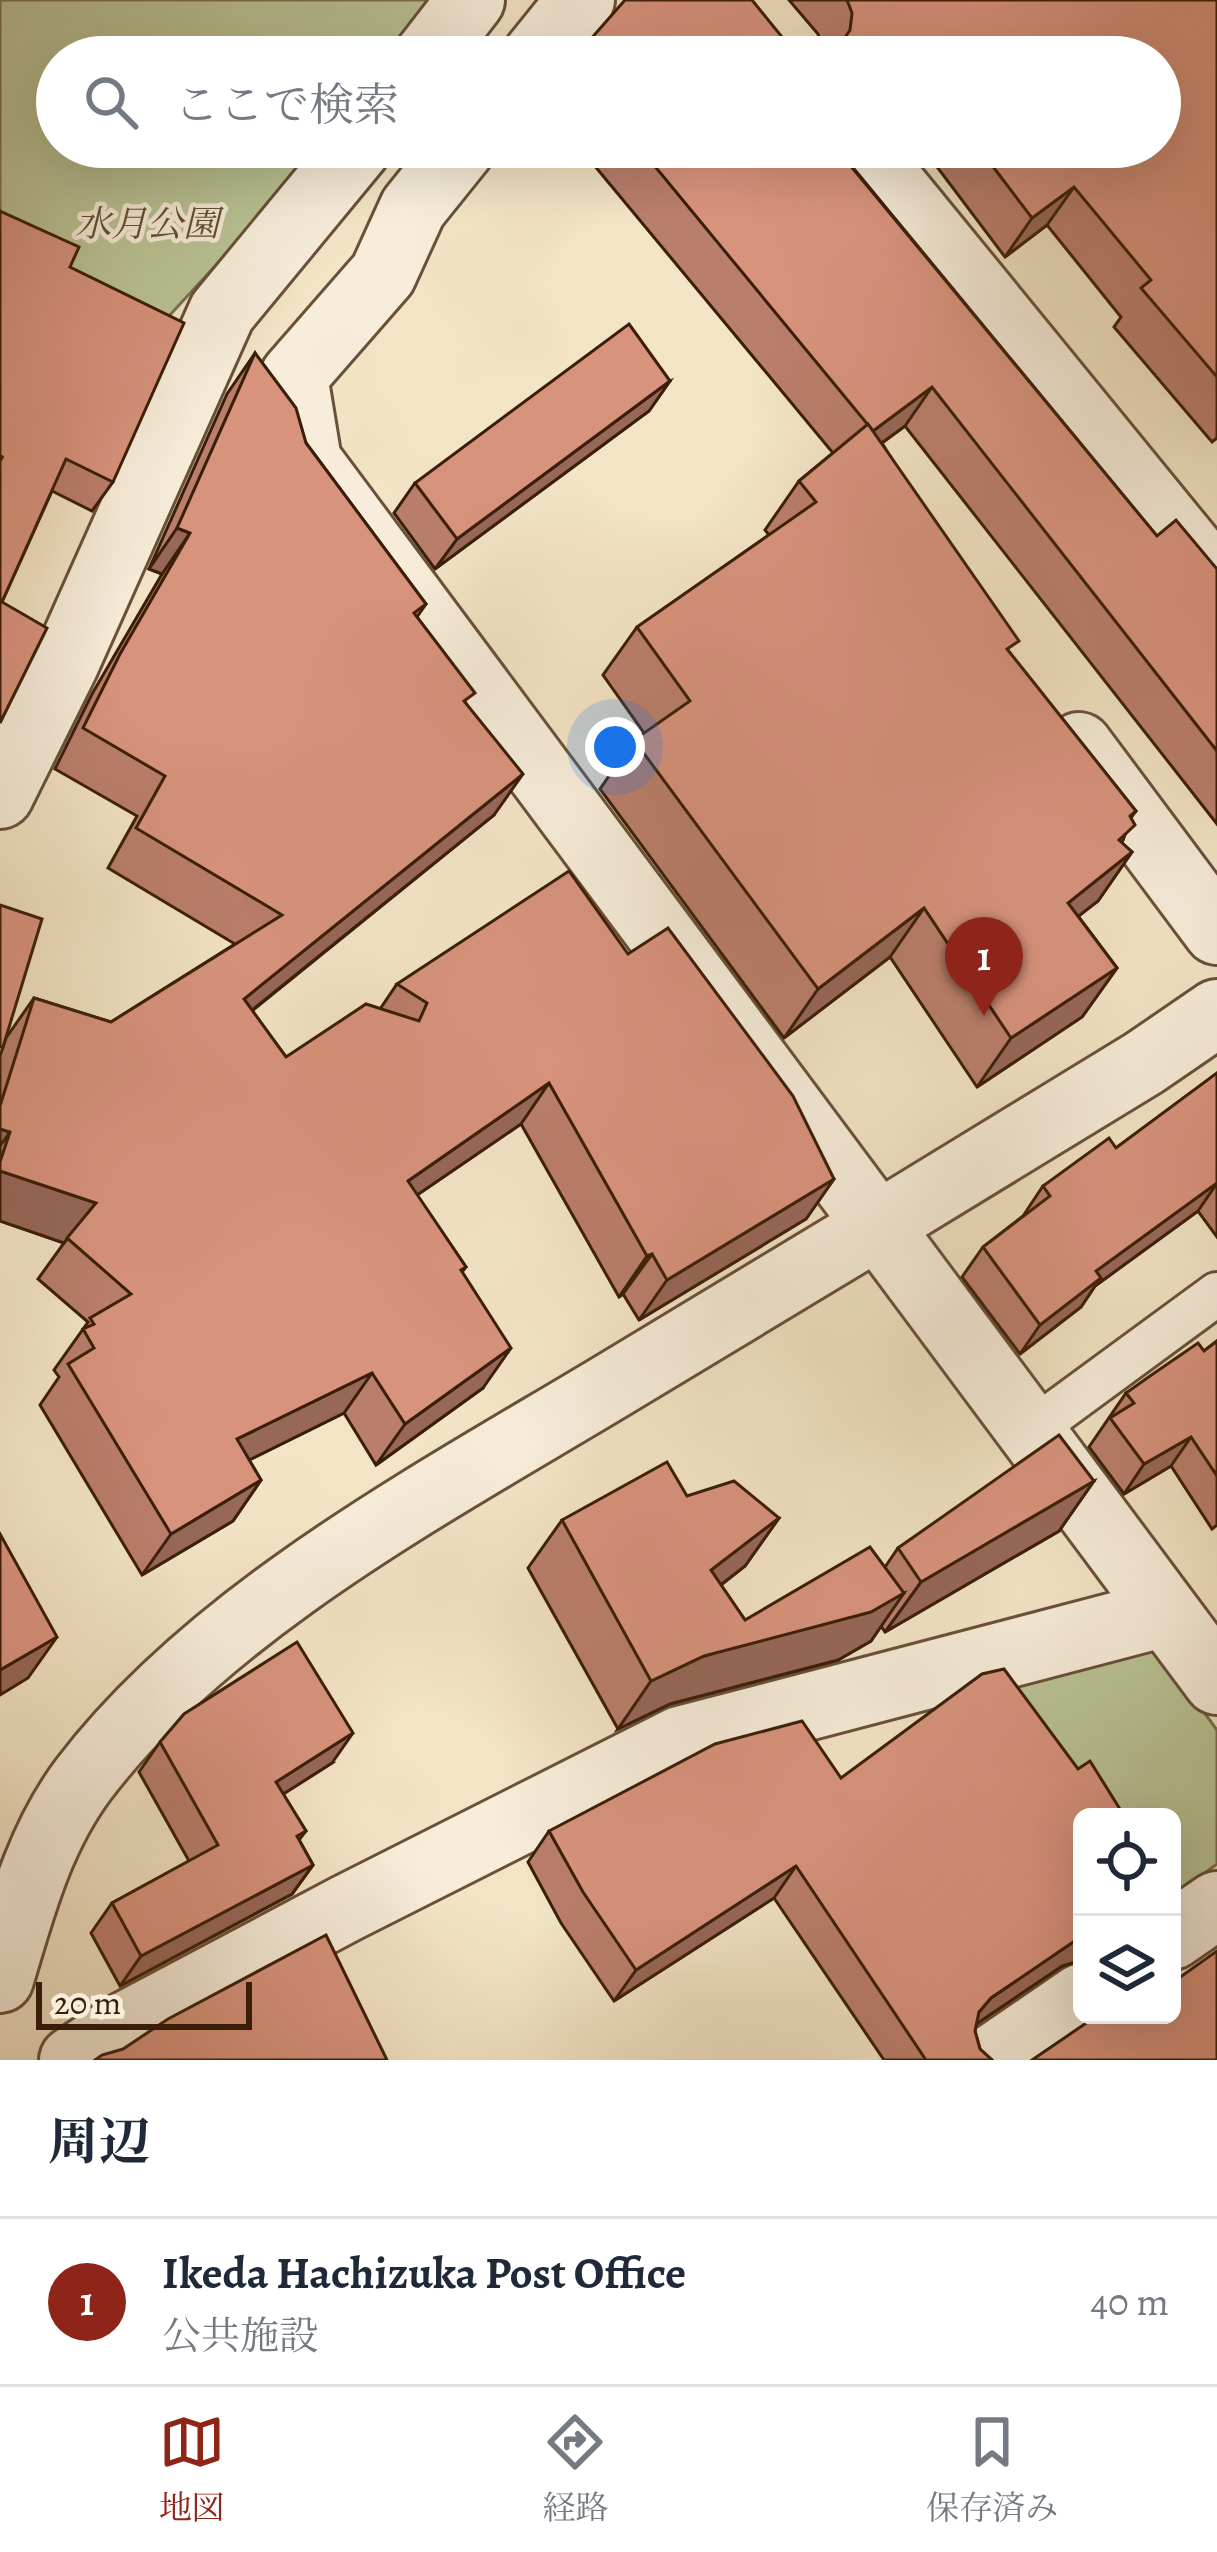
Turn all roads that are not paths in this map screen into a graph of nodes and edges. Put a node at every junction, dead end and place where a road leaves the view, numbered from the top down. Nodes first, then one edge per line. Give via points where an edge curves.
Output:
1 (471, 0) edge
2 (581, 0) edge
3 (443, 36) edge
4 (552, 36) edge
5 (341, 168) edge
6 (445, 168) edge
7 (878, 168) edge
8 (413, 208) junction
9 (156, 461) junction
10 (1217, 583) edge
11 (1052, 710) edge
12 (0, 795) edge
13 (1217, 931) edge
14 (1217, 1013) edge
15 (878, 1226) junction
16 (1217, 1294) edge
17 (1029, 1432) junction
18 (1165, 1613) junction
19 (1217, 1681) edge
20 (1217, 1905) edge
21 (1181, 1930) edge
22 (0, 1979) edge
23 (1073, 2003) edge
24 (74, 2060) edge
25 (990, 2060) edge

1 - 3 street
2 - 4 street
5 - 9 street via 222,312
6 - 8 street
7 - 10 street
8 - 9 street via 358,244 220,412
8 - 15 street via 382,274 293,376 308,461
9 - 12 street
11 - 13 street
14 - 15 street
15 - 17 street
15 - 22 street via 338,1553 192,1663 128,1726 50,1830
16 - 17 lane
17 - 18 street
18 - 19 street
18 - 24 street via 680,1741 347,1908
20 - 21 street
23 - 25 street

